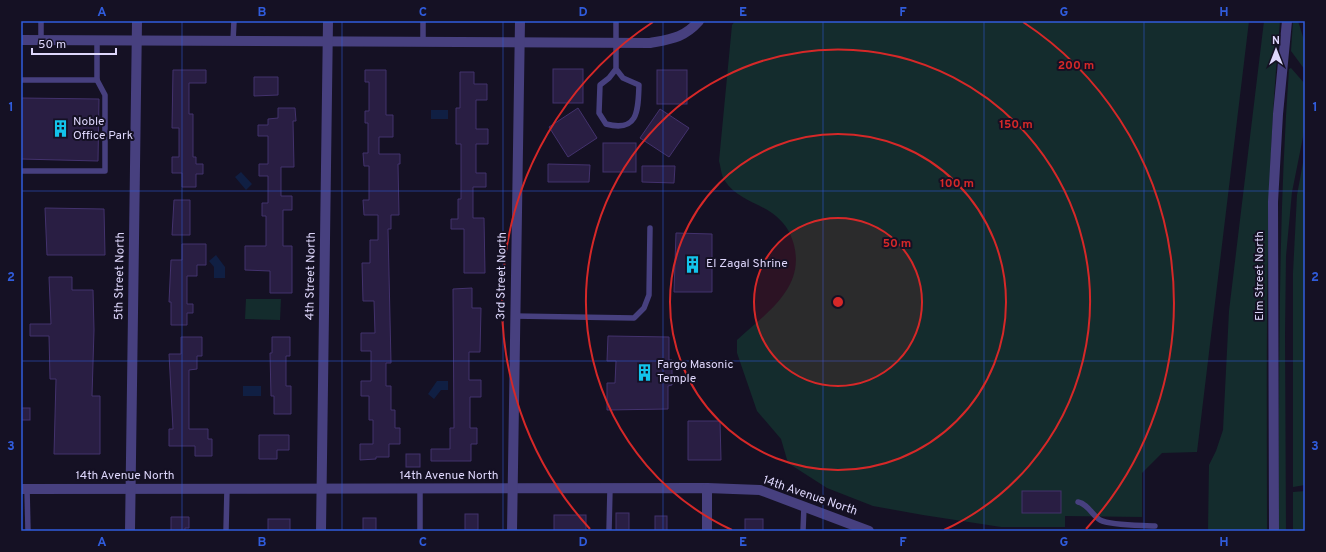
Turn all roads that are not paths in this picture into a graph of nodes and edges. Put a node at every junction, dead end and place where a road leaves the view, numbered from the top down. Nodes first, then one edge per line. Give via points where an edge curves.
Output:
1 (41, 21) edge
2 (137, 21) edge
3 (234, 21) edge
4 (328, 21) edge
5 (423, 21) edge
6 (520, 21) edge
7 (616, 21) edge
8 (698, 21) edge
9 (1287, 21) edge
10 (21, 40) edge
11 (41, 40) junction
12 (136, 40) junction
13 (97, 41) junction
14 (233, 41) junction
15 (328, 41) junction
16 (423, 41) junction
17 (519, 41) junction
18 (615, 42) junction
19 (616, 69) junction
20 (21, 80) edge
21 (97, 80) junction
22 (21, 171) edge
23 (650, 228) dead end
24 (514, 316) junction
25 (322, 488) junction
26 (707, 488) junction
27 (24, 489) edge
28 (130, 489) junction
29 (227, 489) junction
30 (420, 489) junction
31 (513, 489) junction
32 (610, 489) junction
33 (1078, 502) dead end
34 (804, 506) junction
35 (1155, 526) dead end
36 (28, 531) edge
37 (130, 531) edge
38 (226, 531) edge
39 (321, 531) edge
40 (420, 531) edge
41 (512, 531) edge
42 (609, 531) edge
43 (706, 531) edge
44 (803, 531) edge
45 (869, 531) edge
46 (1274, 531) edge

1 - 11 lane
2 - 12 street, 5th Street North
3 - 14 lane
4 - 15 street, 4th Street North
5 - 16 lane
6 - 17 street, 3rd Street North
7 - 18 lane
8 - 18 street via 690,32 674,38 650,43
9 - 46 street, Elm Street North via 1273,202
10 - 11 street
11 - 13 street
12 - 13 street
12 - 14 street
12 - 28 street, 5th Street North
13 - 21 lane
14 - 15 street
15 - 16 street
15 - 25 street, 4th Street North
16 - 17 street
17 - 18 street
17 - 24 street, 3rd Street North
18 - 19 lane
19 - 19 lane via 600,85 599,113 606,124 618,127 631,123 638,111 639,85 623,78
20 - 21 lane
21 - 22 lane via 105,95 105,171
23 - 24 lane via 649,295 644,308 634,318
24 - 31 street, 3rd Street North
25 - 29 street, 14th Avenue North
25 - 30 street, 14th Avenue North
25 - 39 street, 4th Street North
26 - 32 street, 14th Avenue North
26 - 34 street, 14th Avenue North via 760,490
26 - 43 street
27 - 28 street, 14th Avenue North
27 - 36 lane
28 - 29 street, 14th Avenue North
28 - 37 street, 5th Street North
29 - 38 lane
30 - 31 street, 14th Avenue North
30 - 40 lane
31 - 32 street, 14th Avenue North
31 - 41 street, 3rd Street North
32 - 42 lane
33 - 35 lane via 1101,520
34 - 44 lane
34 - 45 street, 14th Avenue North

